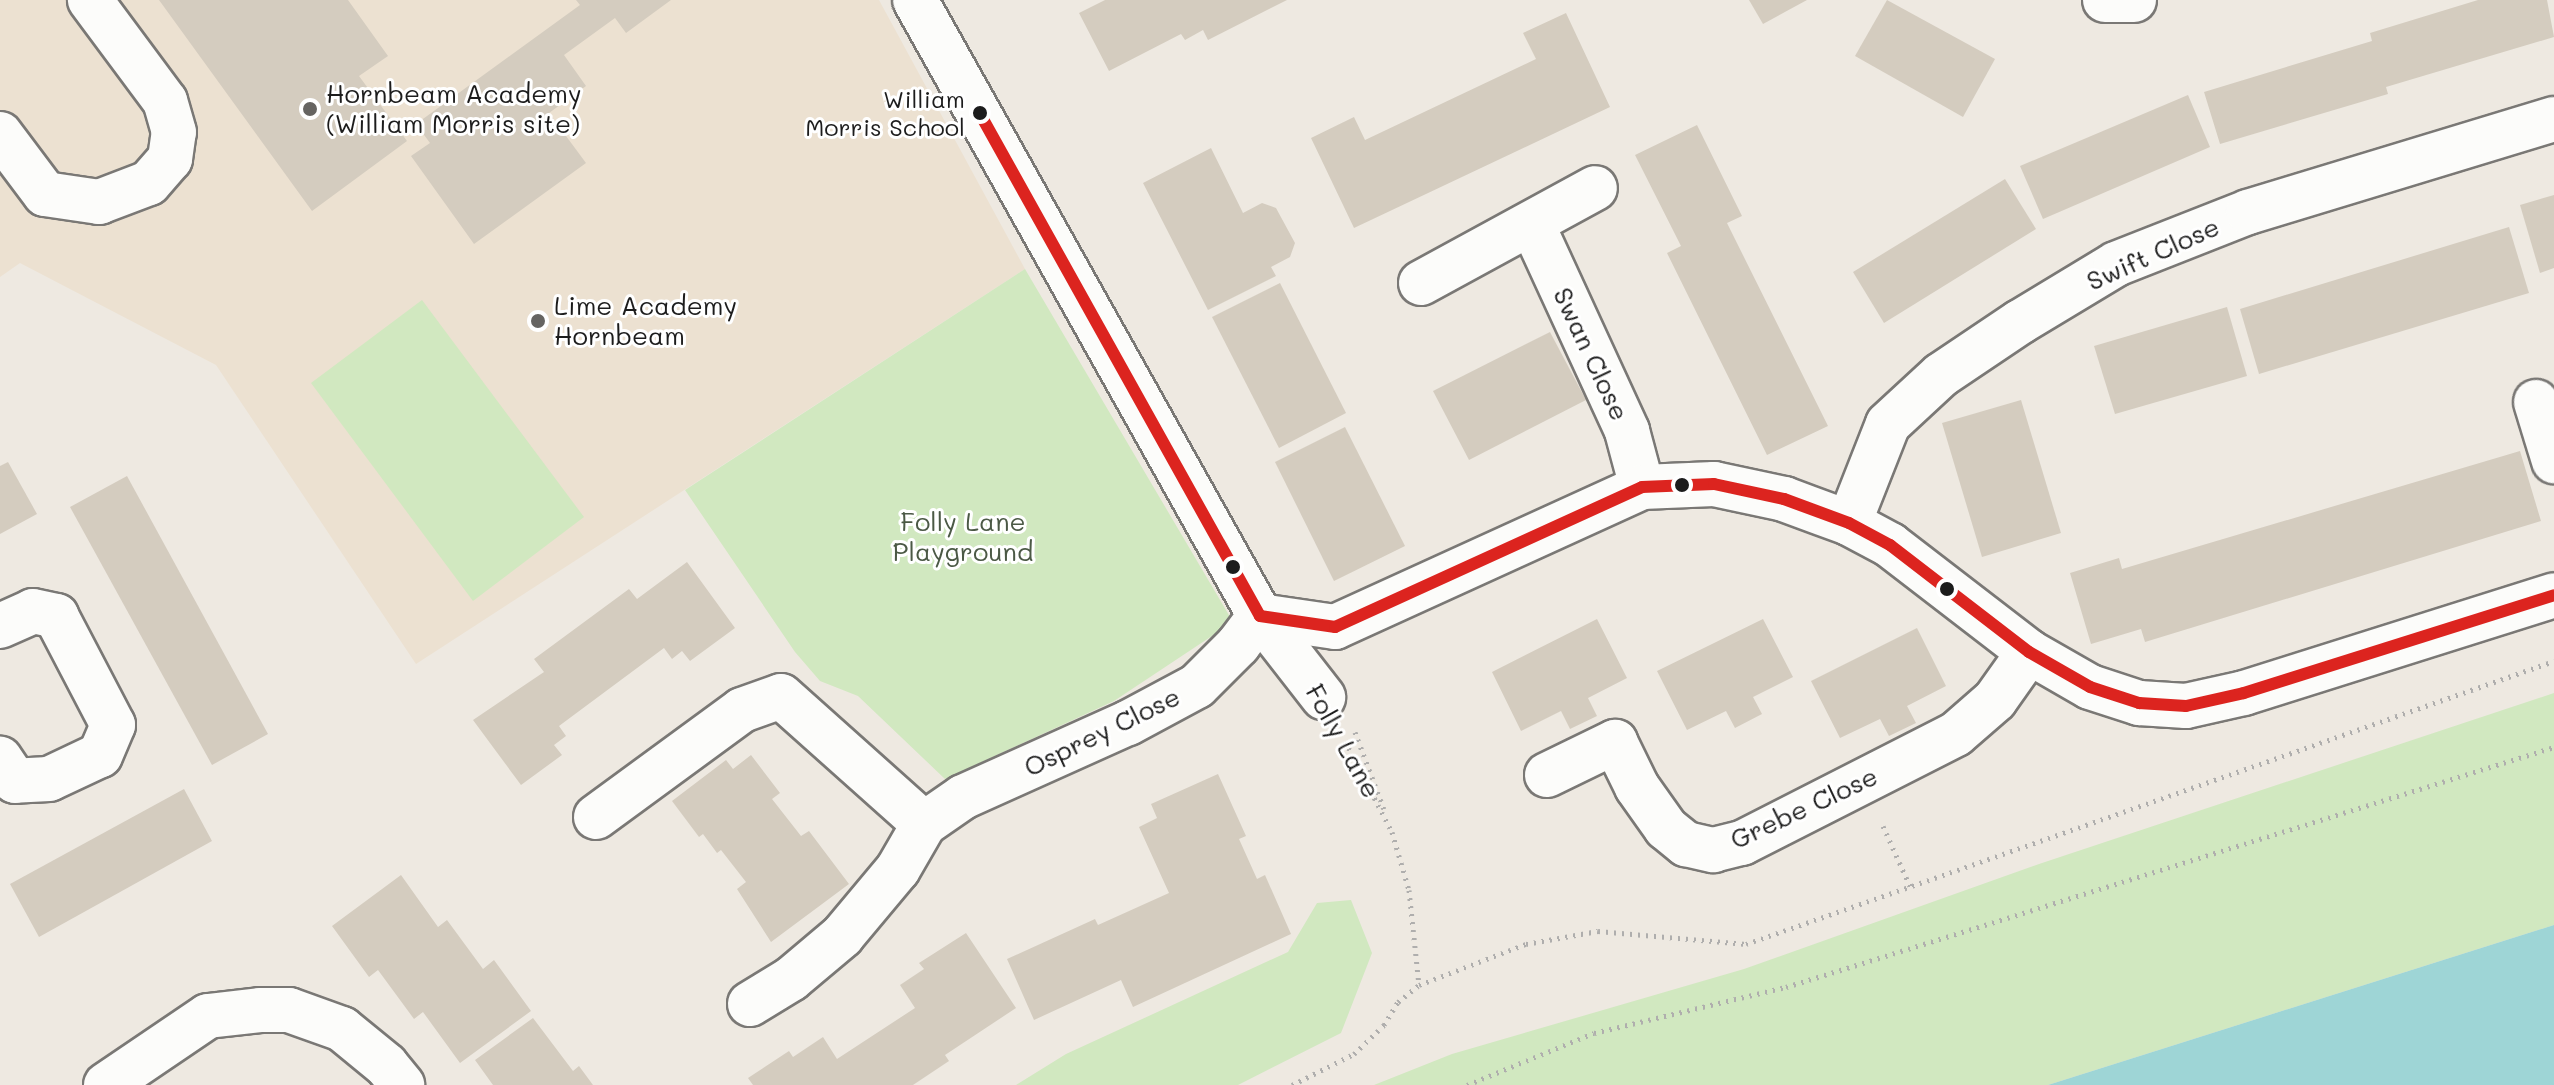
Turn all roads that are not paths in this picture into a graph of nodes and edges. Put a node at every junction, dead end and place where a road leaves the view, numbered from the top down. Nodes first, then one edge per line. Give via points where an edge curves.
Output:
1 (90, 0) edge
2 (915, 0) edge
3 (2105, 0) edge
4 (2134, 0) edge
5 (2554, 119) edge
6 (0, 134) edge
7 (1595, 188) dead end
8 (1532, 224) junction
9 (1421, 283) dead end
10 (2536, 402) dead end
11 (2554, 461) edge
12 (1642, 487) junction
13 (1849, 523) junction
14 (2554, 595) edge
15 (1260, 616) junction
16 (0, 626) edge
17 (2029, 652) junction
18 (1323, 697) road end
19 (0, 759) edge
20 (1547, 775) dead end
21 (596, 817) dead end
22 (924, 824) junction
23 (750, 1004) dead end
24 (106, 1085) edge
25 (402, 1085) edge

1 - 6 street via 165,101 174,132 170,159 149,183 99,202 45,194
2 - 15 street, Folly Lane
3 - 4 street
5 - 13 street, Swift Close via 2248,212 2116,264 1941,375 1888,424
7 - 8 street
8 - 9 street
8 - 12 street, Swan Close via 1627,431
10 - 11 street
12 - 13 street via 1714,484 1784,499
12 - 15 street via 1335,627
13 - 17 street via 1890,545
14 - 17 street via 2244,693 2186,706 2139,703 2090,687
15 - 18 street, Folly Lane
15 - 22 street, Osprey Close via 1197,686 963,797
16 - 19 street via 33,611 56,616 113,725 100,755 49,779 15,781
17 - 20 street, Grebe Close via 1995,700 1956,734 1742,843 1713,850 1686,844 1666,828 1637,787 1615,742
21 - 22 street via 742,710 781,696
22 - 23 street, Osprey Close via 898,869 842,936 791,979
24 - 25 street via 208,1016 289,1010 342,1029

